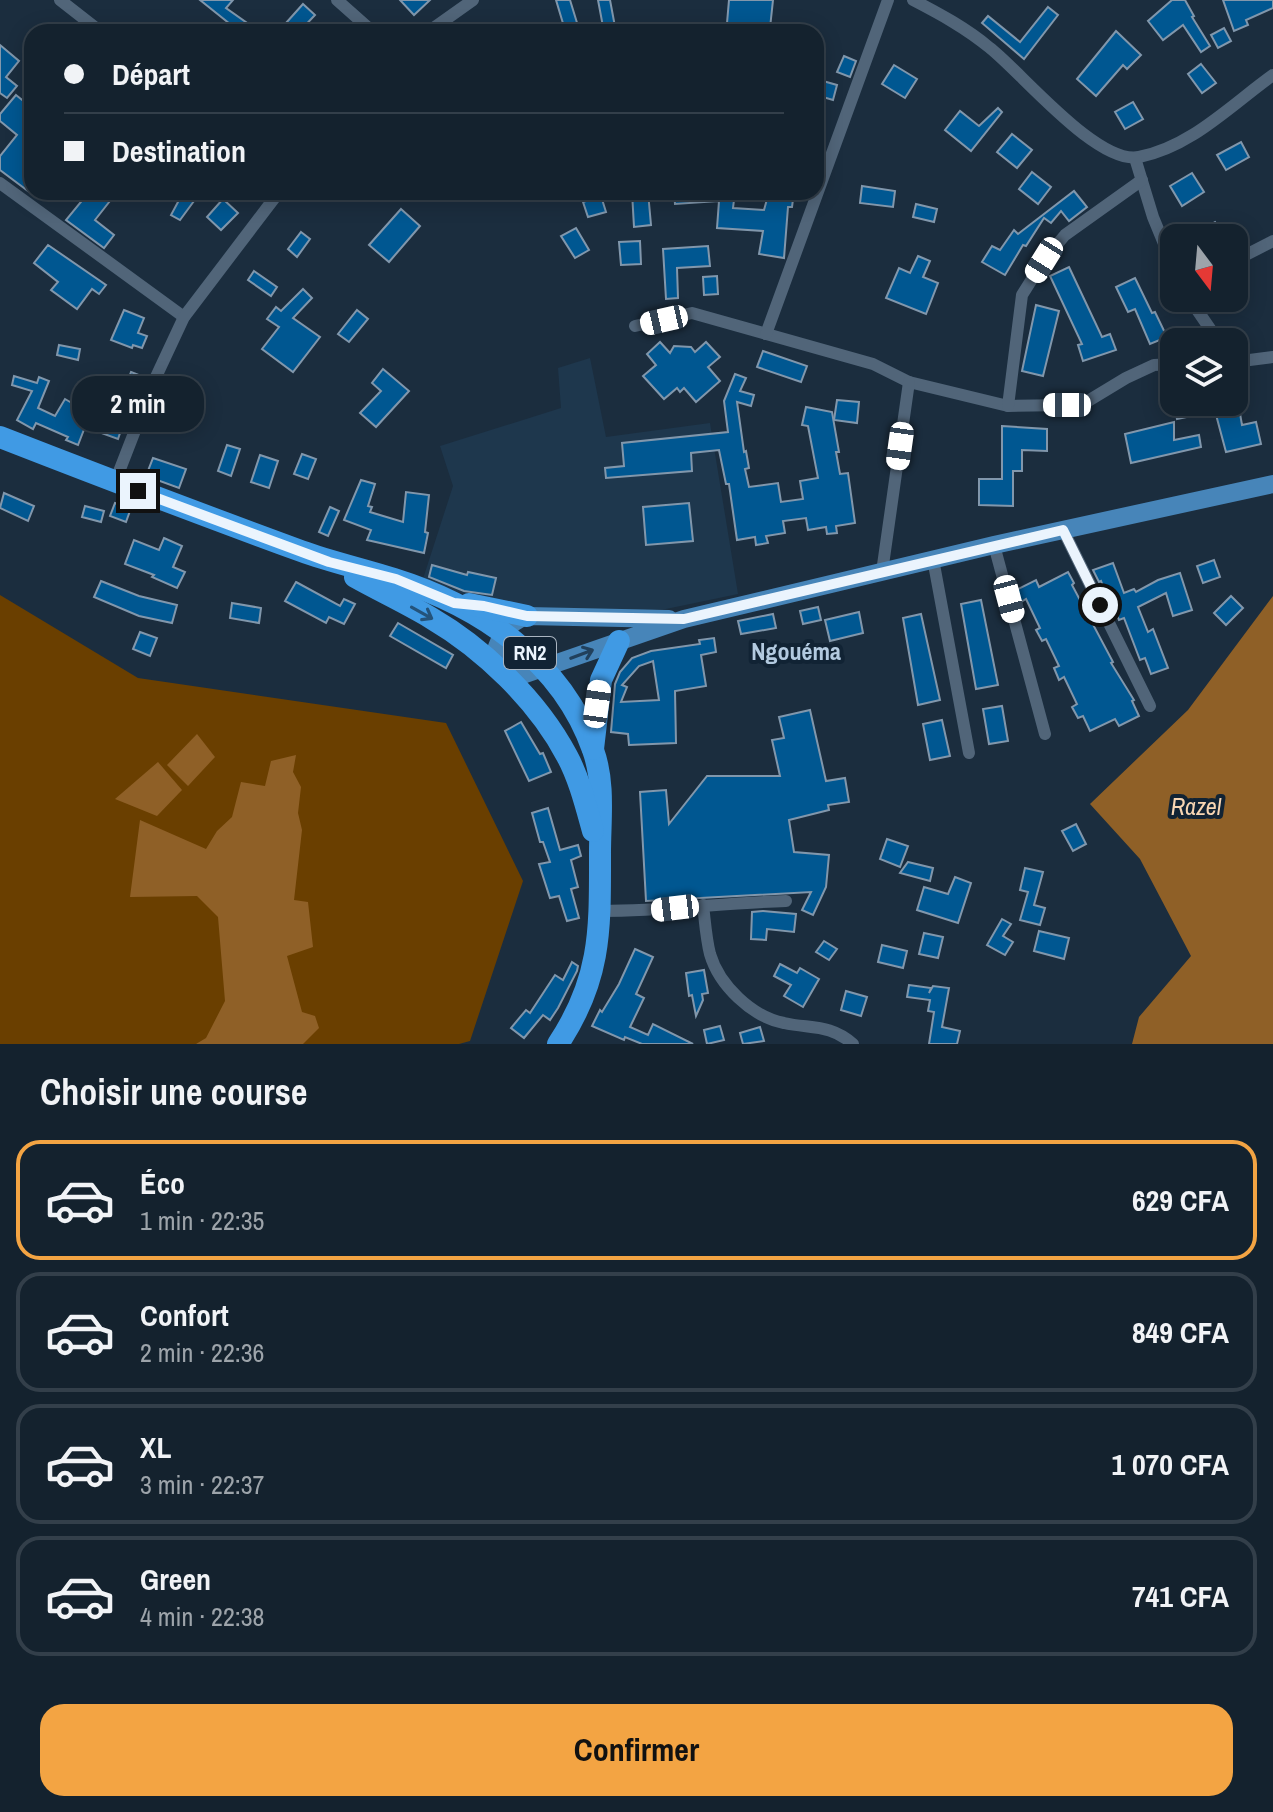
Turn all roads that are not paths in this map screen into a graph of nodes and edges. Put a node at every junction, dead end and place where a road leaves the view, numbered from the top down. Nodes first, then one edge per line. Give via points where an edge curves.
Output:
1 (60, 0) edge
2 (337, 0) edge
3 (473, 0) edge
4 (888, 0) edge
5 (913, 0) edge
6 (91, 24) edge
7 (364, 24) edge
8 (450, 24) edge
9 (1273, 75) edge
10 (1135, 158) junction
11 (824, 165) edge
12 (1142, 180) junction
13 (0, 183) edge
14 (273, 200) edge
15 (812, 200) edge
16 (1160, 234) edge
17 (1273, 241) edge
18 (1248, 254) edge
19 (184, 317) junction
20 (635, 326) dead end
21 (766, 334) junction
22 (1273, 357) edge
23 (1248, 360) edge
24 (1160, 365) edge
25 (909, 382) junction
26 (1008, 406) junction
27 (0, 437) edge
28 (115, 482) junction
29 (1273, 484) edge
30 (1063, 530) junction
31 (994, 545) junction
32 (933, 559) junction
33 (329, 562) junction
34 (882, 572) junction
35 (454, 603) junction
36 (527, 616) junction
37 (684, 619) junction
38 (503, 632) junction
39 (619, 641) junction
40 (544, 669) junction
41 (500, 672) junction
42 (1150, 706) dead end
43 (1045, 734) dead end
44 (593, 750) junction
45 (969, 753) dead end
46 (600, 855) junction
47 (786, 901) dead end
48 (703, 905) junction
49 (602, 911) junction
50 (558, 1044) edge
51 (853, 1044) edge

1 - 6 street
2 - 7 street
3 - 8 street
4 - 11 street
5 - 10 street via 989,46 1095,144
9 - 10 street via 1207,126 1162,151
10 - 12 street
12 - 16 street
12 - 26 street via 1065,235 1022,295
13 - 19 street
14 - 19 street
15 - 21 street
17 - 18 street
19 - 28 street
20 - 21 street via 692,313
21 - 25 street via 873,364
22 - 23 street
24 - 26 street via 1088,401
25 - 26 street
25 - 34 street
27 - 28 highway, RN2
28 - 33 highway, RN2
29 - 30 main road
30 - 31 main road
30 - 42 street
31 - 32 main road
31 - 43 street
32 - 34 main road
32 - 45 street
33 - 35 highway, RN2 via 396,579
33 -> 41 highway, RN2 via 432,618
34 - 37 main road
35 - 36 highway
35 - 38 highway, RN2
36 - 37 main road
36 - 38 main road
37 - 39 main road
38 - 40 highway, RN2
38 - 41 main road via 496,647
40 -> 39 main road
39 - 44 highway via 601,680
40 - 41 main road
40 - 44 highway, RN2
41 - 46 highway, RN2 via 548,723 569,758
44 - 46 highway, RN2 via 601,799
46 - 49 highway, RN2
47 - 48 street
48 - 49 street
48 - 51 street via 710,954 737,996 765,1019 834,1030
49 - 50 highway, RN2 via 586,991

